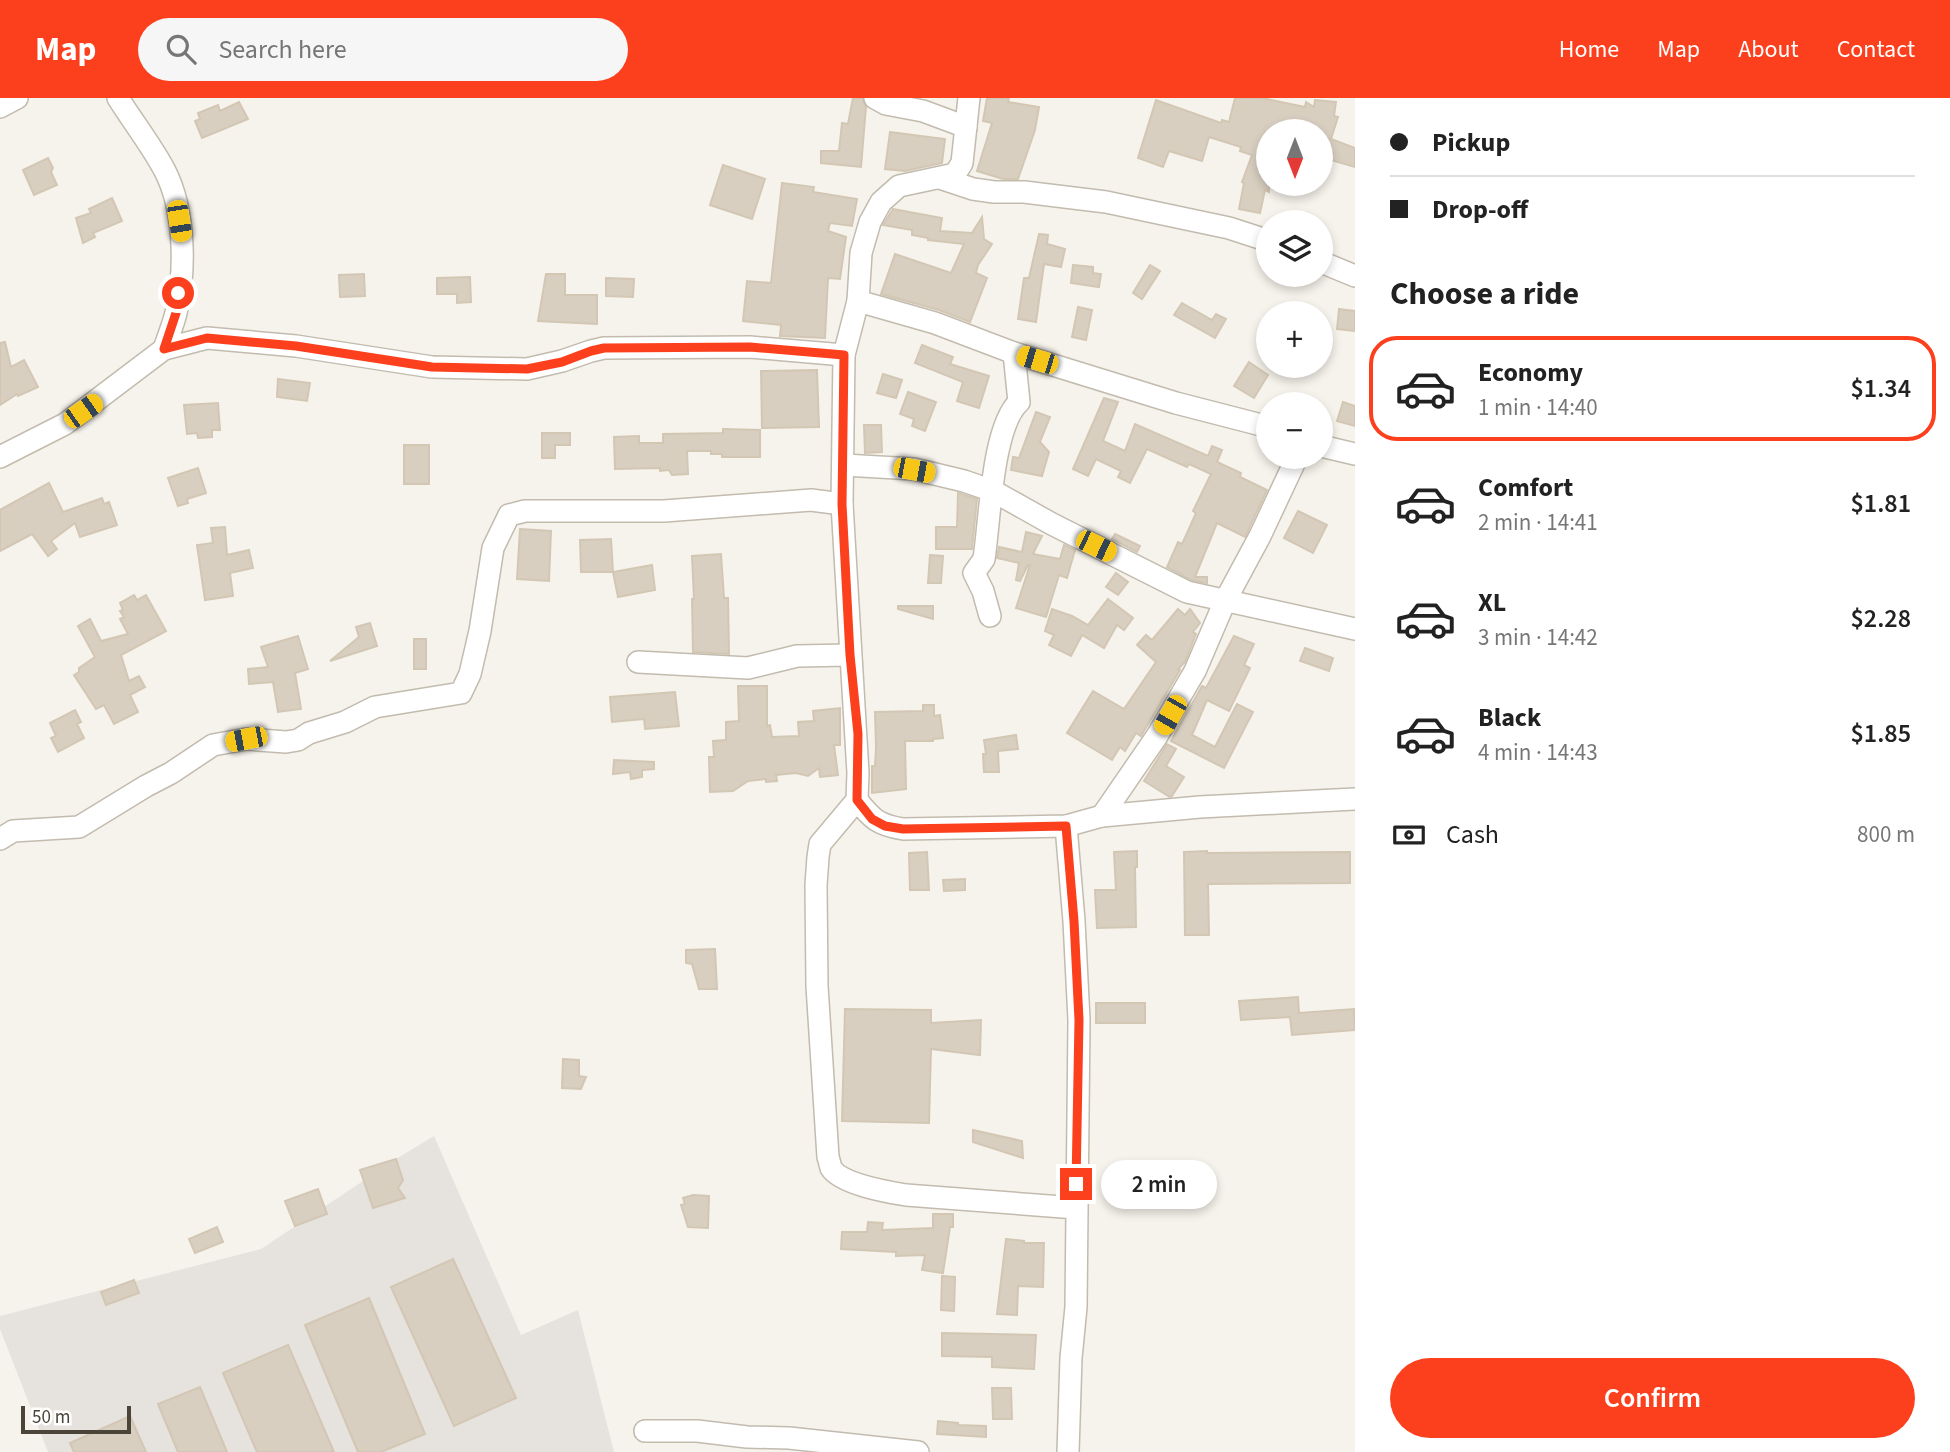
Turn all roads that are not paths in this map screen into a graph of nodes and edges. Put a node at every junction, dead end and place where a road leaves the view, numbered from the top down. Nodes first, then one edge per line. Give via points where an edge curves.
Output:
1 (16, 98) edge
2 (118, 98) edge
3 (875, 98) edge
4 (969, 98) edge
5 (0, 107) edge
6 (966, 127) junction
7 (940, 178) junction
8 (1256, 237) edge
9 (1333, 267) edge
10 (1355, 276) edge
11 (858, 301) junction
12 (164, 349) junction
13 (1014, 353) junction
14 (844, 355) junction
15 (1256, 424) edge
16 (1333, 449) edge
17 (1355, 454) edge
18 (0, 457) edge
19 (844, 465) junction
20 (1291, 469) edge
21 (993, 491) junction
22 (842, 504) junction
23 (1225, 601) junction
24 (990, 616) dead end
25 (1355, 629) edge
26 (850, 655) junction
27 (638, 662) dead end
28 (1355, 799) edge
29 (857, 800) junction
30 (1102, 816) junction
31 (1066, 826) junction
32 (0, 839) edge
33 (1076, 1208) junction
34 (645, 1431) dead end
35 (918, 1452) edge
36 (1068, 1452) edge

1 - 5 street
2 - 12 street via 175,194 182,241 180,272 176,313
3 - 6 street
4 - 6 street
6 - 7 street via 956,174
7 - 8 street via 983,191 1106,202
7 - 11 street via 899,186 881,202 861,253
9 - 10 street
11 - 13 street via 936,323
11 - 14 street
12 - 14 street via 207,338 432,367 511,369 562,362 604,348 750,347
12 - 18 street via 65,424
13 - 15 street
13 - 21 street via 1019,402 1010,411 1002,438
14 - 19 street
16 - 17 street
19 - 21 street via 914,470
19 - 22 street
20 - 23 street
21 - 23 street via 1187,592
21 - 24 street via 984,559 974,573
22 - 26 street
22 - 32 street via 811,500 664,511 509,515 493,548 480,631 461,692 375,707 299,740 246,739 213,746 79,827 13,831
23 - 25 street
23 - 30 street via 1195,671
26 - 27 street via 797,656 748,668
26 - 29 street via 858,734
28 - 30 street
29 - 31 street via 872,819 903,829
29 - 33 street via 820,844 816,885 817,986 832,1169 845,1178 906,1195
30 - 31 street
31 - 33 street via 1079,1020
33 - 36 street
34 - 35 street via 789,1438

